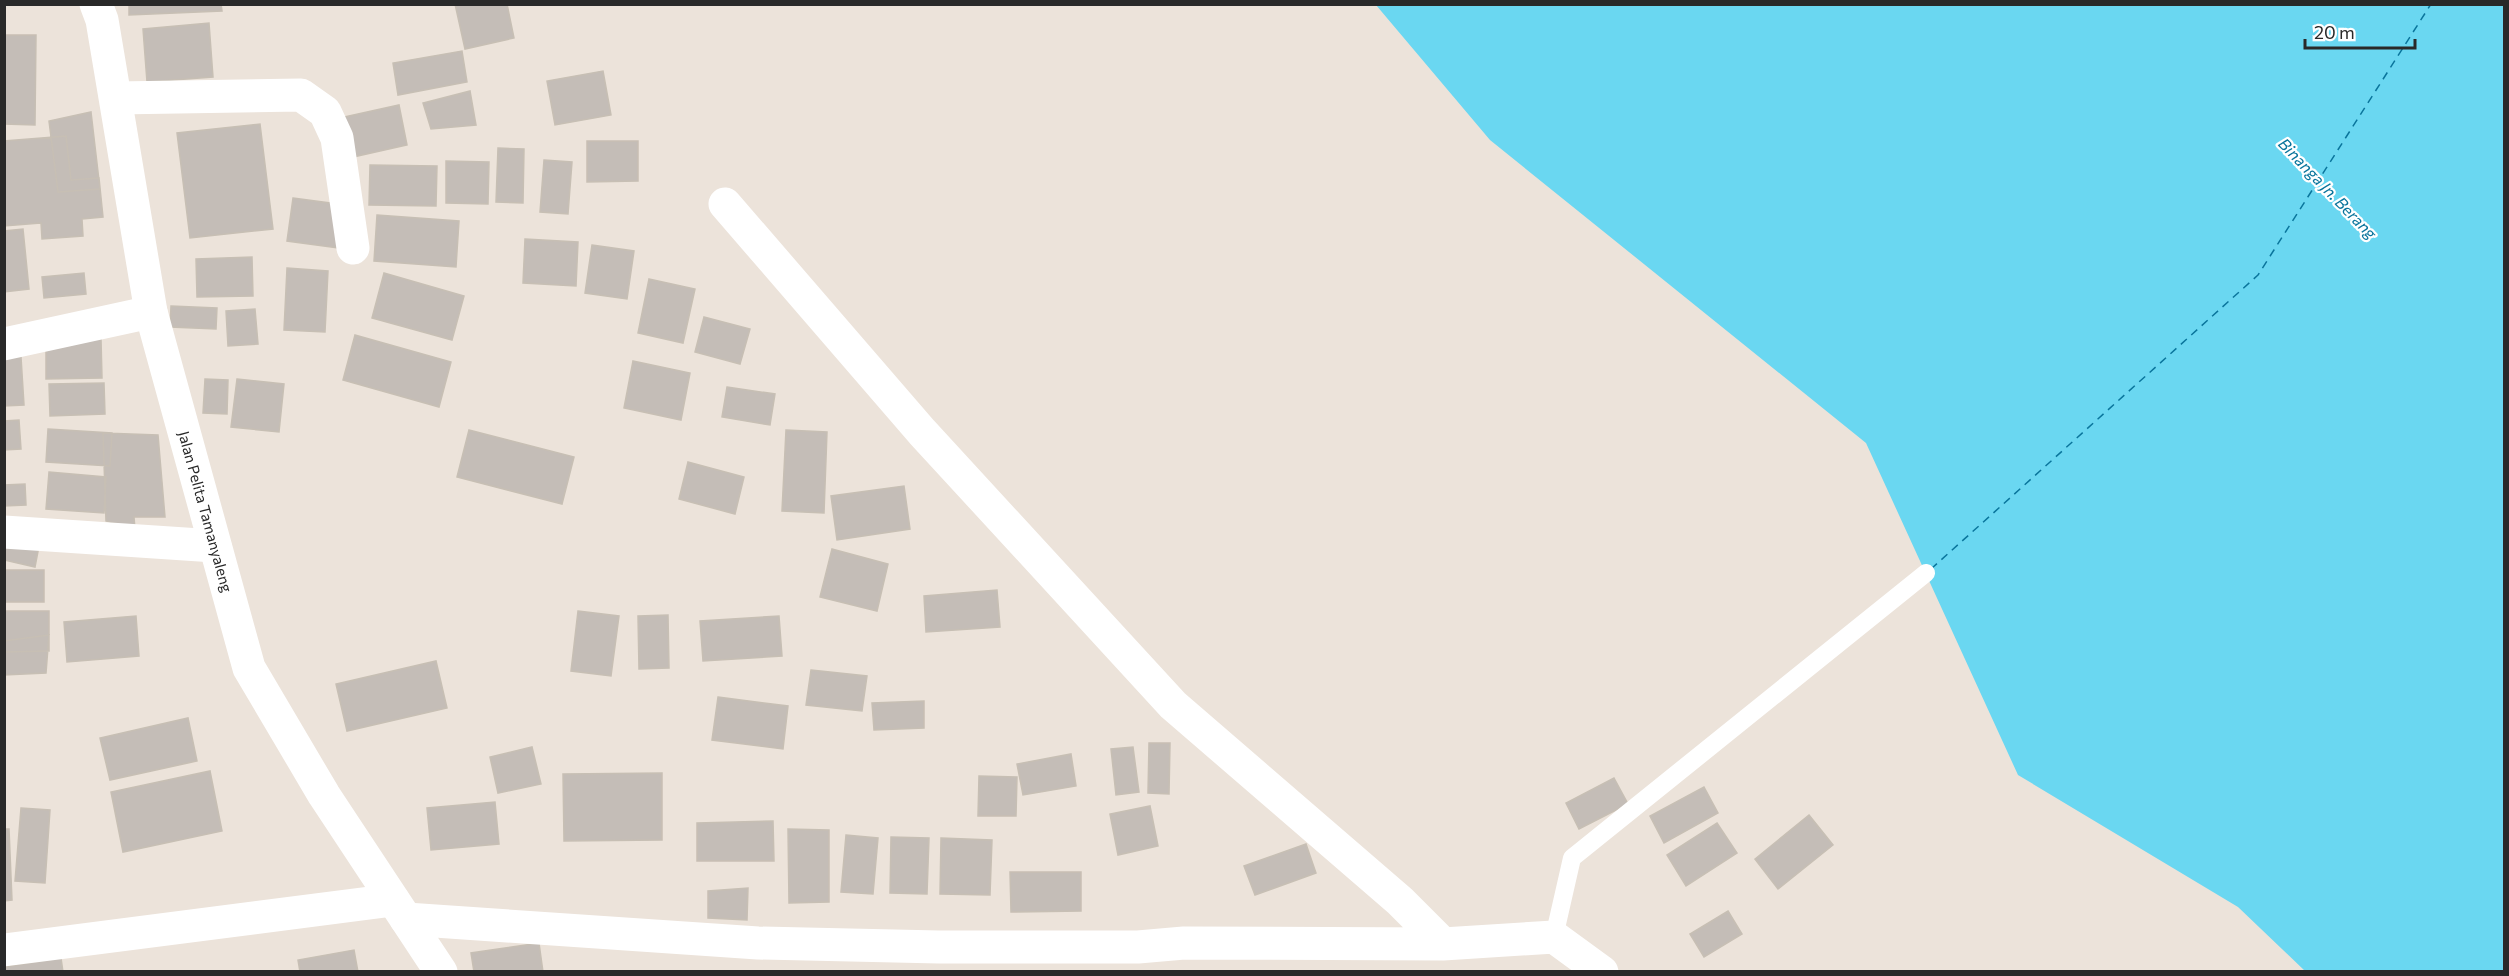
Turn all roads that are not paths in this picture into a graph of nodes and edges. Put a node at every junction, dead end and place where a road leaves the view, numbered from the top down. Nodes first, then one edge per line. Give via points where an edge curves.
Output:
1 (96, 4) edge
2 (116, 98) junction
3 (726, 204) dead end
4 (353, 248) dead end
5 (152, 312) junction
6 (4, 344) edge
7 (4, 532) edge
8 (215, 546) junction
9 (1926, 573) dead end
10 (400, 909) junction
11 (1554, 937) junction
12 (1443, 944) junction
13 (4, 950) edge
14 (441, 972) edge
15 (1602, 972) edge

1 - 2 street, Jalan Pelita Tamanyaleng
2 - 4 street via 301,95 324,112 337,138
2 - 5 street, Jalan Pelita Tamanyaleng
3 - 12 street via 922,432 1173,705 1400,901
5 - 6 street
5 - 8 street, Jalan Pelita Tamanyaleng
7 - 8 street
8 - 10 street, Jalan Pelita Tamanyaleng via 249,668 324,795
9 - 11 lane via 1572,858
10 - 12 street via 769,943 997,948 1184,943
10 - 13 street
10 - 14 street, Jalan Pelita Tamanyaleng
11 - 12 street
11 - 15 street

